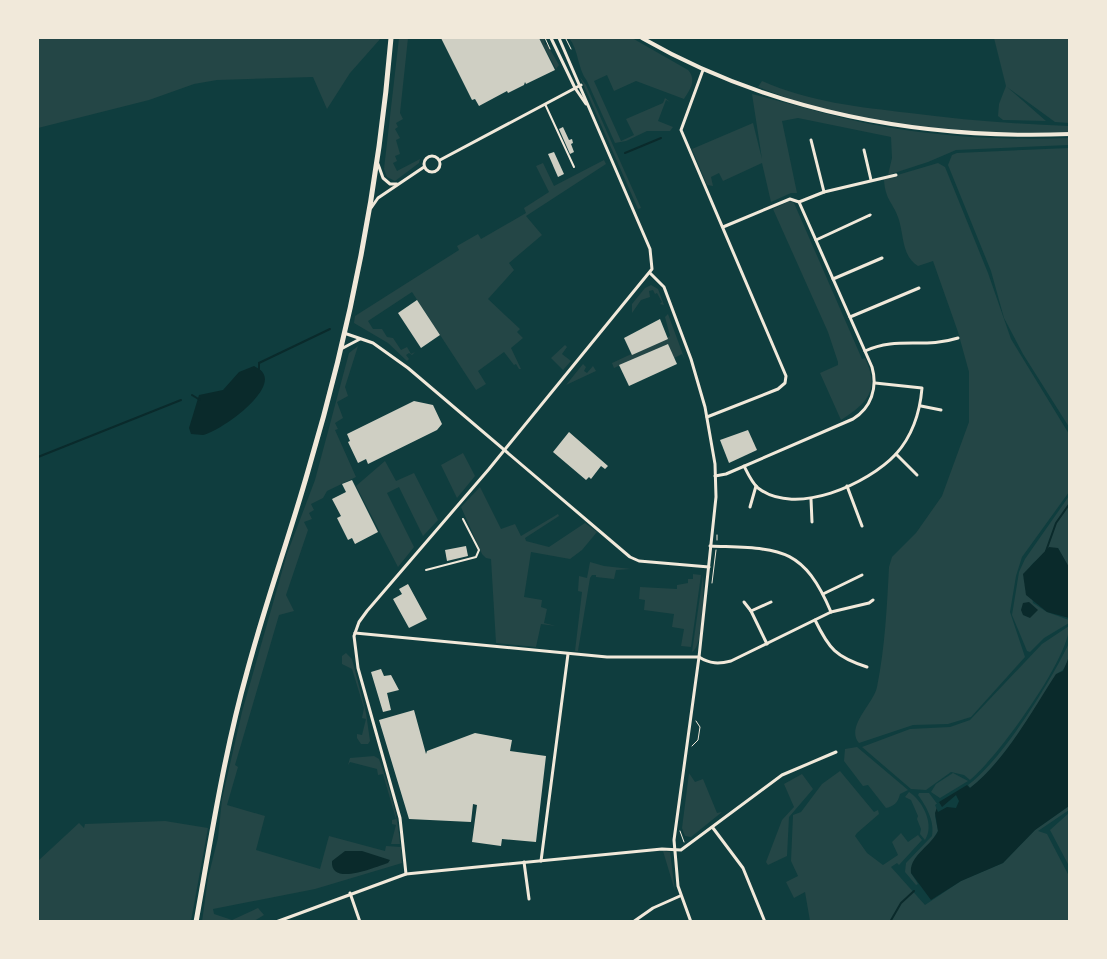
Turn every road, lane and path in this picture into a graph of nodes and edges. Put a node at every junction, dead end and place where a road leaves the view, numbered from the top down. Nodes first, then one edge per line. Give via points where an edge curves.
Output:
1 (391, 38) edge
2 (545, 38) edge
3 (551, 38) edge
4 (559, 38) edge
5 (642, 38) edge
6 (566, 39) dead end
7 (550, 48) dead end
8 (571, 49) dead end
9 (703, 70) junction
10 (581, 86) junction
11 (575, 88) junction
12 (545, 104) junction
13 (587, 104) junction
14 (1070, 134) edge
15 (811, 140) dead end
16 (864, 150) dead end
17 (440, 160) junction
18 (377, 162) junction
19 (424, 167) junction
20 (574, 167) dead end
21 (896, 175) dead end
22 (871, 180) junction
23 (400, 183) junction
24 (824, 192) junction
25 (799, 202) junction
26 (368, 212) junction
27 (870, 215) dead end
28 (723, 227) junction
29 (816, 240) junction
30 (882, 258) dead end
31 (650, 273) junction
32 (833, 279) junction
33 (919, 288) dead end
34 (850, 317) junction
35 (343, 333) junction
36 (958, 338) dead end
37 (360, 339) junction
38 (865, 351) junction
39 (338, 352) junction
40 (875, 383) junction
41 (920, 406) junction
42 (941, 410) dead end
43 (707, 418) junction
44 (504, 450) junction
45 (896, 454) junction
46 (744, 466) junction
47 (917, 475) dead end
48 (715, 476) junction
49 (756, 486) junction
50 (847, 486) junction
51 (811, 499) junction
52 (750, 507) dead end
53 (463, 519) dead end
54 (812, 522) dead end
55 (862, 526) dead end
56 (710, 546) junction
57 (709, 566) junction
58 (426, 570) dead end
59 (862, 574) dead end
60 (824, 594) junction
61 (873, 600) dead end
62 (744, 602) dead end
63 (771, 602) dead end
64 (750, 611) junction
65 (831, 612) junction
66 (815, 620) junction
67 (355, 633) junction
68 (766, 644) junction
69 (568, 654) junction
70 (699, 657) junction
71 (867, 667) dead end
72 (695, 720) dead end
73 (691, 746) dead end
74 (836, 752) dead end
75 (680, 828) dead end
76 (713, 828) junction
77 (686, 845) dead end
78 (674, 849) junction
79 (541, 861) junction
80 (524, 862) junction
81 (406, 874) junction
82 (350, 893) junction
83 (680, 896) junction
84 (529, 899) dead end
85 (196, 922) edge
86 (276, 922) edge
87 (360, 922) edge
88 (633, 922) edge
89 (691, 922) edge
90 (765, 922) edge

1 - 18 main road
2 - 7 path
3 - 11 street
4 - 10 street
5 - 9 street
6 - 8 path
9 - 14 street via 791,101 906,127 993,136
9 - 28 street via 681,130
10 - 11 street
10 - 13 street
11 - 12 street
11 - 13 street
12 - 17 street
12 - 20 lane
13 - 31 street via 651,253
15 - 24 street
16 - 22 street
17 - 19 street via 434,155 428,156
17 - 19 street via 435,172
18 - 23 street via 387,182
18 - 26 main road
19 - 23 street
21 - 22 street
22 - 24 street
23 - 26 street via 376,200
24 - 25 street
25 - 28 street via 790,198
25 - 29 street
26 - 35 main road
27 - 29 street
28 - 43 street via 786,379 778,389
29 - 32 street
30 - 32 street
31 - 43 street via 660,282 668,298 691,359
31 - 44 street
32 - 34 street
33 - 34 street
34 - 38 street
35 - 37 street
35 - 39 main road
36 - 38 street via 932,345 883,343
37 - 39 street
37 - 44 street via 374,344 408,368
38 - 40 street
39 - 85 main road via 309,470 252,652 234,721
40 - 41 street via 922,388
40 - 46 street via 867,405 853,419
41 - 42 street
41 - 45 street via 913,427
43 - 48 street
44 - 57 street via 630,557 639,561
44 - 67 street via 367,612
45 - 47 street
45 - 50 street via 870,474
46 - 48 street
46 - 49 street
48 - 56 street
49 - 51 street via 782,499
49 - 52 street
50 - 51 street
50 - 55 street
51 - 54 street
53 - 58 lane via 479,550 476,557
56 - 57 street
56 - 60 street via 765,550 789,556 806,567
57 - 70 street
59 - 60 street
60 - 65 street
61 - 65 street
62 - 64 street
63 - 64 street
64 - 68 street
65 - 66 street
66 - 68 street
66 - 71 street via 825,642 835,653
67 - 69 street
67 - 81 street via 358,668 401,822
68 - 70 street via 724,663 710,663
69 - 70 street
69 - 79 street
70 - 78 street
72 - 73 path via 700,727 698,740
74 - 76 street via 782,775
75 - 77 path
76 - 78 street via 686,848
76 - 90 street via 743,868
78 - 79 street
78 - 83 street
79 - 80 street
80 - 81 street
80 - 84 street
81 - 82 street
82 - 86 street
82 - 87 street
83 - 88 street via 653,908
83 - 89 street

